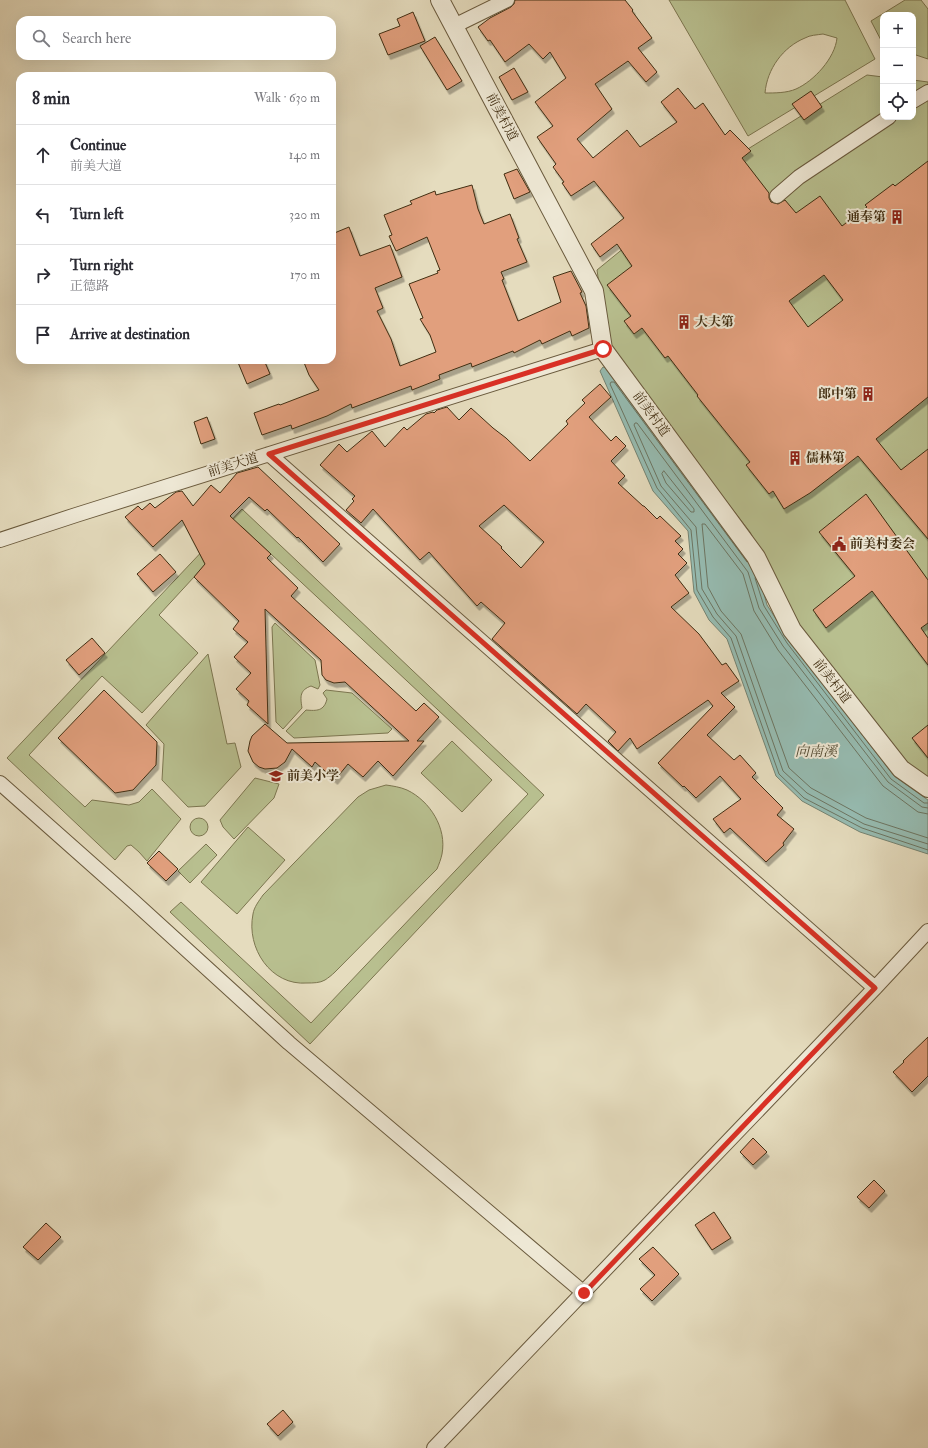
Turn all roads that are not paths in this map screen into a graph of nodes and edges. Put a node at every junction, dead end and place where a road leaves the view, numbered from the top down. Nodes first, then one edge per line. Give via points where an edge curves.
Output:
1 (440, 0) edge
2 (507, 0) edge
3 (454, 26) junction
4 (928, 92) edge
5 (916, 99) edge
6 (885, 120) edge
7 (777, 196) dead end
8 (603, 349) junction
9 (269, 454) junction
10 (0, 540) edge
11 (0, 783) edge
12 (928, 788) edge
13 (928, 931) edge
14 (875, 988) junction
15 (584, 1293) junction
16 (434, 1448) edge

1 - 3 street, 前美村道
2 - 3 street
3 - 8 street, 前美村道 via 594,291
4 - 5 street
6 - 7 street via 799,178
8 - 9 street, 前美大道
8 - 12 street, 前美村道 via 756,557 792,630 901,769
9 - 10 street, 前美大道
9 - 14 street
11 - 15 street via 289,1043
13 - 14 street
14 - 15 street
15 - 16 street

